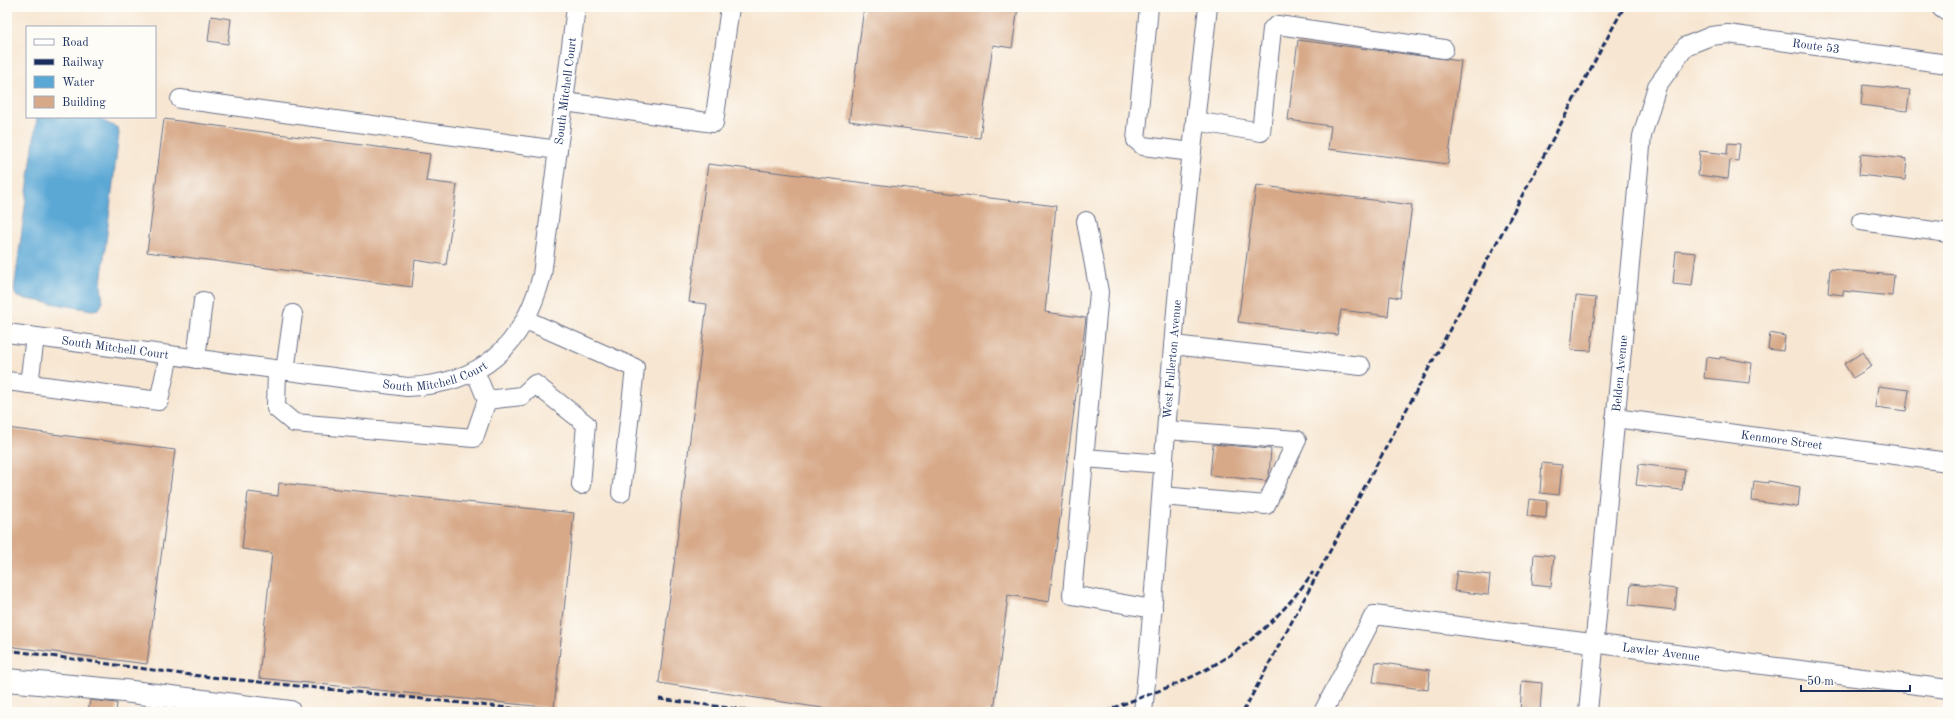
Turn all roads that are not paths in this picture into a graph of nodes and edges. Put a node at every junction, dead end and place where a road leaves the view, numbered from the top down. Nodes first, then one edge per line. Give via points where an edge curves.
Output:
1 (576, 7) edge
2 (730, 7) edge
3 (1149, 7) edge
4 (1208, 7) edge
5 (1943, 7) edge
6 (1948, 8) edge
7 (1686, 46) joint
8 (1444, 49) dead end
9 (1948, 64) edge
10 (180, 99) dead end
11 (565, 102) junction
12 (1195, 121) junction
13 (558, 150) junction
14 (1192, 152) junction
15 (1086, 221) dead end
16 (1861, 221) dead end
17 (1948, 233) edge
18 (203, 301) dead end
19 (293, 314) dead end
20 (526, 320) junction
21 (7, 333) edge
22 (35, 337) junction
23 (1173, 345) junction
24 (168, 355) junction
25 (196, 359) junction
26 (1361, 366) dead end
27 (281, 371) junction
28 (475, 371) junction
29 (7, 381) edge
30 (29, 384) junction
31 (487, 400) junction
32 (1615, 418) junction
33 (1167, 430) junction
34 (1084, 458) junction
35 (1948, 462) edge
36 (1164, 464) junction
37 (581, 485) dead end
38 (621, 493) dead end
39 (1162, 496) junction
40 (1153, 609) junction
41 (1594, 643) junction
42 (7, 680) edge
43 (1948, 689) edge
44 (290, 712) edge
45 (1143, 712) edge
46 (1323, 712) edge
47 (1588, 712) edge

1 - 11 street, South Mitchell Court
2 - 11 street via 714,123
3 - 14 street via 1136,140 1143,146
4 - 12 street, West Fullerton Avenue
5 - 6 main road
7 - 9 street, Route 53 via 1711,36 1728,34
7 - 32 street, Belden Avenue via 1657,86 1642,136
8 - 12 street via 1278,26 1272,29 1261,132
10 - 13 street
11 - 13 street, South Mitchell Court
12 - 14 street, West Fullerton Avenue
13 - 20 street, South Mitchell Court via 542,275
14 - 23 street, West Fullerton Avenue
15 - 34 street via 1099,292
16 - 17 street
18 - 25 street
19 - 27 street
20 - 28 street, South Mitchell Court via 493,361
20 - 38 street via 635,368
21 - 22 street, South Mitchell Court
22 - 24 street, South Mitchell Court
22 - 30 street
23 - 26 street
23 - 33 street, West Fullerton Avenue
24 - 25 street, South Mitchell Court
24 - 30 street via 159,401
25 - 27 street, South Mitchell Court
27 - 28 street, South Mitchell Court via 407,387 441,384
27 - 31 street via 276,408 294,423 474,438
28 - 31 street
29 - 30 street
31 - 37 street via 522,396 535,384 586,424
32 - 35 street, Kenmore Street
32 - 41 street, Belden Avenue
33 - 36 street, West Fullerton Avenue
33 - 39 street via 1297,440 1266,505
34 - 36 street
34 - 40 street via 1072,595
36 - 39 street, West Fullerton Avenue
39 - 40 street, West Fullerton Avenue
40 - 45 street, West Fullerton Avenue
41 - 43 street, Lawler Avenue
41 - 46 street, Lawler Avenue via 1374,615
41 - 47 street, Belden Avenue
42 - 44 main road via 124,691

